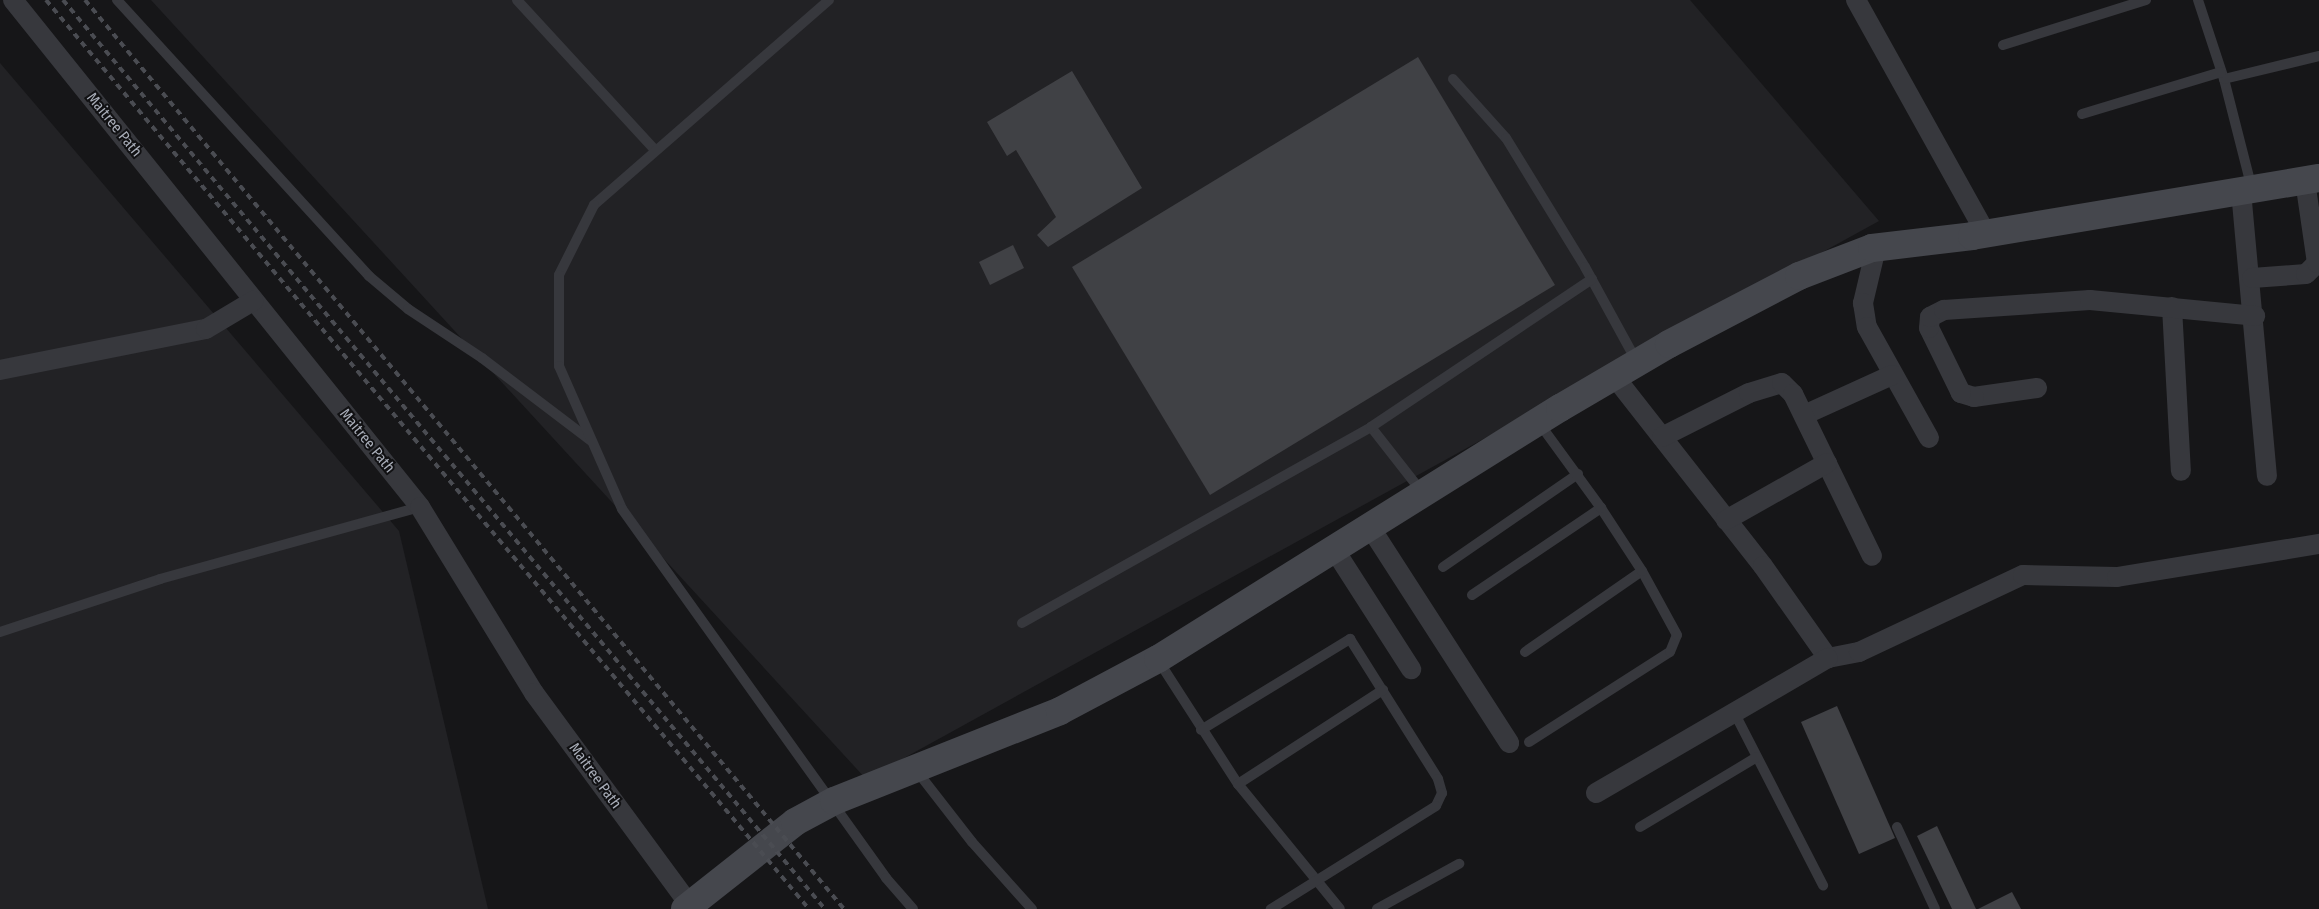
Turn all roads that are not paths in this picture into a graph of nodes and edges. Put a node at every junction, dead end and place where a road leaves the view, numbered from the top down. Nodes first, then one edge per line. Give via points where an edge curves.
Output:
1 (13, 0) edge
2 (117, 0) edge
3 (517, 0) edge
4 (829, 0) edge
5 (1856, 0) edge
6 (2146, 0) edge
7 (2198, 0) edge
8 (2003, 45) dead end
9 (2319, 56) edge
10 (2222, 76) junction
11 (1453, 79) dead end
12 (2082, 114) dead end
13 (654, 149) junction
14 (2312, 180) edge
15 (2247, 190) junction
16 (1986, 234) junction
17 (1876, 248) junction
18 (2252, 278) junction
19 (1592, 279) junction
20 (253, 301) junction
21 (2172, 307) junction
22 (2255, 316) junction
23 (1637, 362) junction
24 (0, 370) edge
25 (1892, 375) junction
26 (1614, 376) junction
27 (2037, 388) dead end
28 (1804, 415) junction
29 (1539, 422) junction
30 (1371, 426) junction
31 (1662, 437) junction
32 (1929, 438) dead end
33 (591, 440) junction
34 (1827, 463) junction
35 (2181, 471) dead end
36 (1578, 474) junction
37 (2267, 476) dead end
38 (1424, 495) junction
39 (420, 507) junction
40 (1602, 508) junction
41 (1726, 520) junction
42 (1370, 528) junction
43 (2319, 544) edge
44 (1334, 549) junction
45 (1872, 556) dead end
46 (1443, 567) dead end
47 (1642, 571) junction
48 (1472, 595) dead end
49 (1022, 623) dead end
50 (0, 632) edge
51 (1526, 652) dead end
52 (1828, 658) junction
53 (1158, 659) junction
54 (1411, 669) dead end
55 (1383, 690) junction
56 (1734, 712) junction
57 (1201, 730) junction
58 (1529, 742) dead end
59 (1509, 743) dead end
60 (1757, 757) junction
61 (915, 769) junction
62 (1238, 784) junction
63 (1596, 793) dead end
64 (834, 801) junction
65 (1640, 827) dead end
66 (1897, 827) dead end
67 (1459, 864) dead end
68 (1317, 883) junction
69 (1822, 885) dead end
70 (689, 908) edge
71 (913, 909) edge
72 (1032, 909) edge
73 (1271, 909) edge
74 (1340, 909) edge
75 (1377, 909) edge
76 (1935, 909) edge

1 - 20 street, Maitree Path
2 - 33 lane via 369,276 408,309 482,358
3 - 13 lane
4 - 13 lane
5 - 16 street
6 - 8 lane
7 - 10 lane
9 - 10 lane
10 - 12 lane
10 - 15 lane
11 - 19 lane via 1506,138
13 - 33 lane via 594,205 560,275 559,366
14 - 15 street
14 - 18 street via 2317,263 2306,274
15 - 16 street
15 - 18 street
16 - 17 street
17 - 23 street via 1799,276
17 - 25 street via 1863,303 1867,327
18 - 22 street
19 - 23 lane
19 - 30 lane
20 - 24 street via 206,329
20 - 39 street, Maitree Path
21 - 22 street
21 - 27 street via 2090,300 1944,310 1930,317 1929,328 1961,393 1974,397
21 - 35 street
22 - 37 street
23 - 26 street
25 - 28 street
25 - 32 street
26 - 29 street
26 - 31 street
28 - 31 street via 1788,387 1775,383
28 - 34 street
29 - 36 lane
29 - 38 street
30 - 38 lane
30 - 49 lane
31 - 41 street
33 - 64 lane via 622,510
34 - 41 street
34 - 45 street
36 - 40 lane
36 - 46 lane
38 - 42 street
39 - 50 lane via 160,578
39 - 70 street, Maitree Path via 534,693
40 - 47 lane
40 - 48 lane
41 - 52 street
42 - 44 street
42 - 59 street
43 - 52 street via 2117,578 2023,575 1859,652
44 - 53 street
44 - 54 street
47 - 51 lane
47 - 58 lane via 1673,622 1676,644 1659,659
52 - 56 street
53 - 57 lane
53 - 61 street via 1060,711 995,734
55 - 57 lane via 1350,639
55 - 62 lane
55 - 68 lane via 1438,779 1442,793 1436,806
56 - 60 lane
56 - 63 street
57 - 62 lane
60 - 65 lane
60 - 69 lane
61 - 64 street
61 - 72 lane via 972,842
62 - 68 lane
64 - 70 street via 779,832
64 - 71 lane via 886,878
66 - 76 lane
67 - 75 lane
68 - 73 lane
68 - 74 lane

